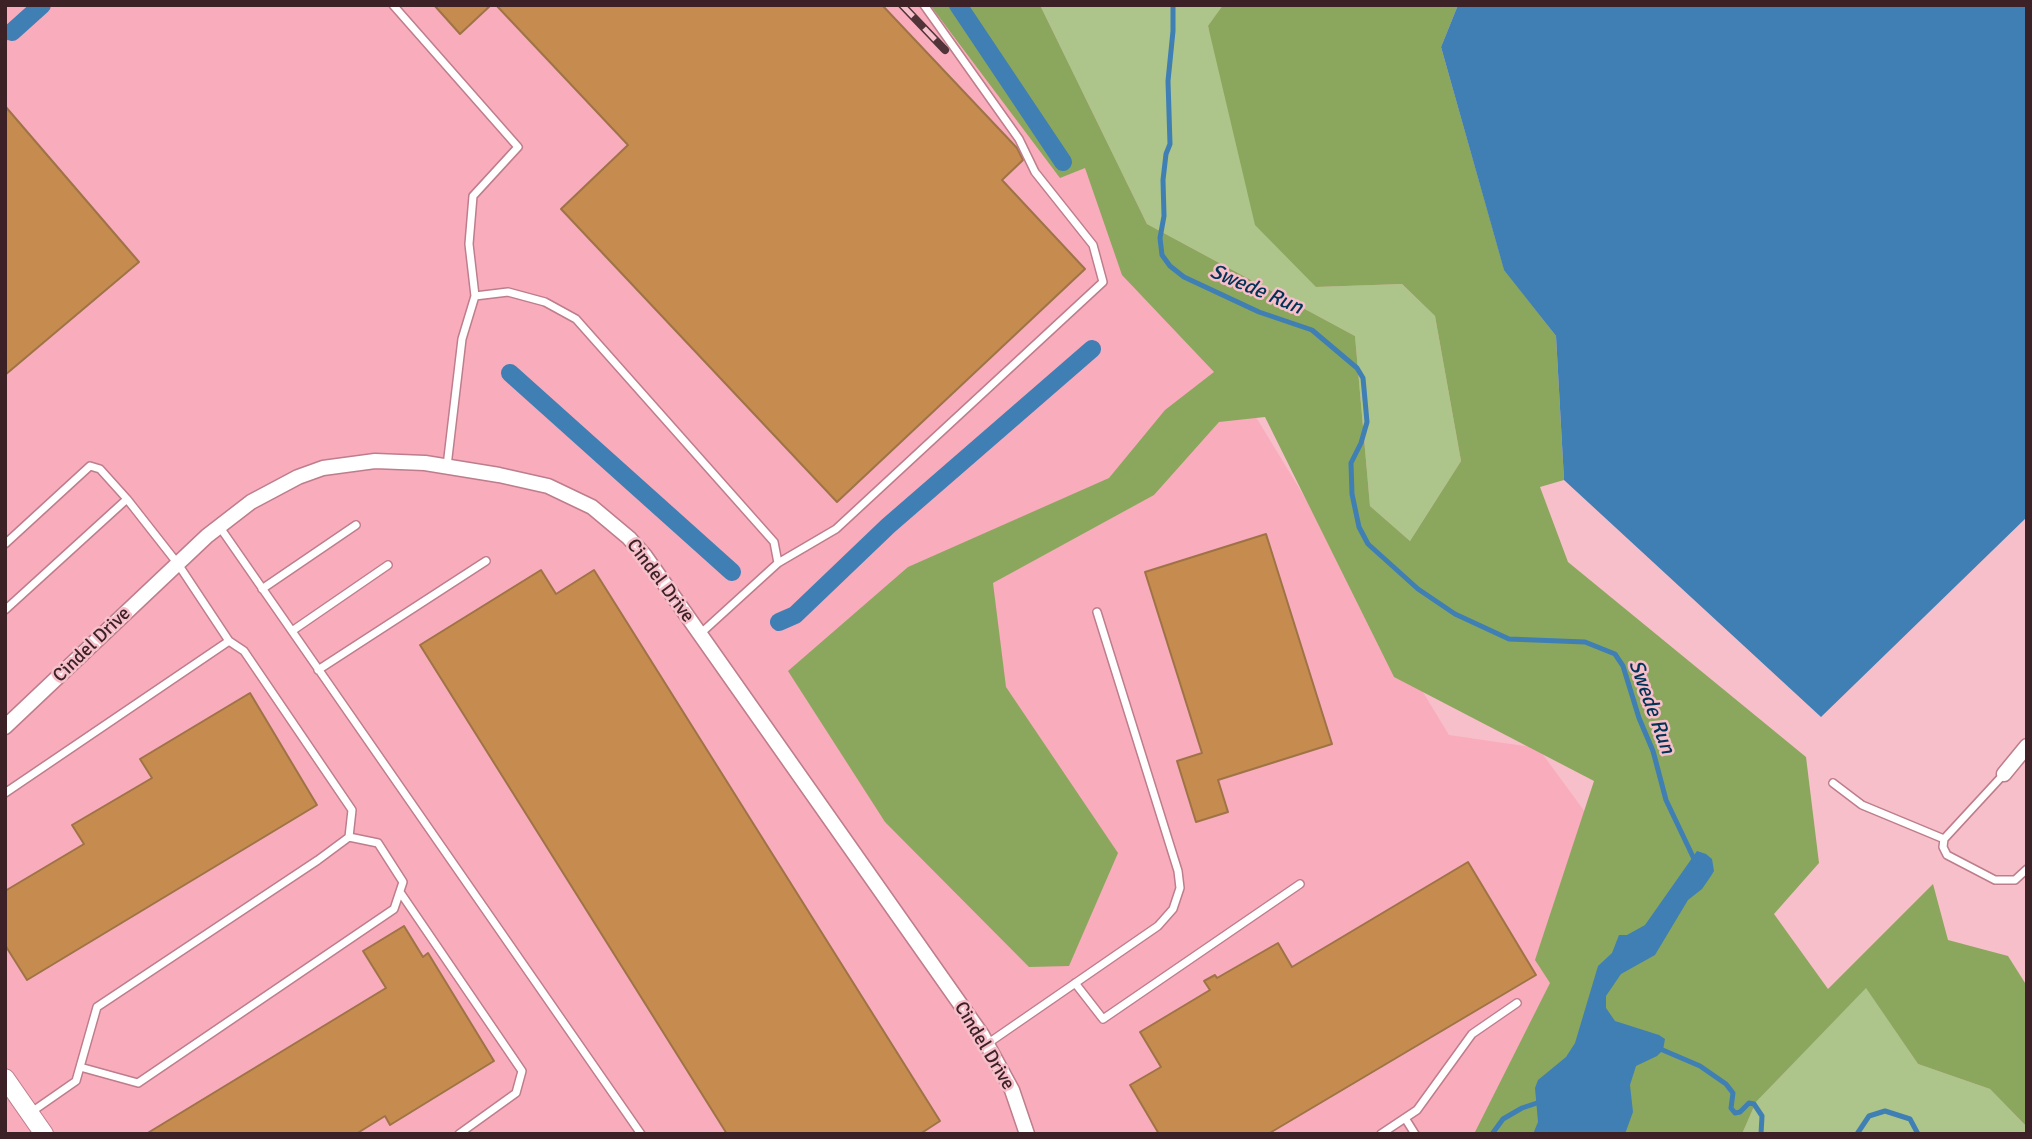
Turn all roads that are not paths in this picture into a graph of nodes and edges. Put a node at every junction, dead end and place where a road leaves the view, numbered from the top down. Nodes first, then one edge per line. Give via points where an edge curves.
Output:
1 (393, 5) edge
2 (924, 5) edge
3 (475, 296) junction
4 (447, 467) junction
5 (127, 499) junction
6 (356, 525) dead end
7 (219, 526) junction
8 (5, 544) edge
9 (486, 561) dead end
10 (778, 563) junction
11 (178, 564) junction
12 (388, 565) dead end
13 (262, 589) junction
14 (5, 610) edge
15 (1097, 612) dead end
16 (292, 631) junction
17 (700, 634) junction
18 (229, 641) junction
19 (318, 670) junction
20 (5, 727) edge
21 (2027, 747) edge
22 (2004, 774) joint
23 (1833, 783) dead end
24 (5, 793) edge
25 (349, 837) junction
26 (1944, 839) junction
27 (2027, 869) edge
28 (1300, 884) dead end
29 (400, 892) junction
30 (1075, 983) junction
31 (1517, 1003) dead end
32 (986, 1044) junction
33 (80, 1067) junction
34 (5, 1078) edge
35 (30, 1113) junction
36 (1405, 1118) junction
37 (44, 1134) edge
38 (459, 1134) edge
39 (641, 1134) edge
40 (1027, 1134) edge
41 (1381, 1134) edge
42 (1415, 1134) edge

1 - 3 lane via 518,147 473,196 469,244
2 - 10 lane via 1019,139 1035,172 1093,245 1103,282 836,529
3 - 4 lane via 462,339
3 - 10 lane via 509,292 545,302 576,320 774,542
4 - 7 street, Cindel Drive via 375,461 324,468 274,488
4 - 17 street, Cindel Drive via 548,486 592,507 637,547
5 - 8 lane via 100,469 90,466
5 - 11 lane
5 - 14 lane
6 - 13 lane
7 - 11 street, Cindel Drive
7 - 13 lane
9 - 19 lane
10 - 17 lane
11 - 18 lane
11 - 20 street, Cindel Drive
12 - 16 lane
13 - 16 lane
15 - 30 lane via 1180,888 1173,909 1158,926
16 - 19 lane
17 - 32 street, Cindel Drive
18 - 24 lane
18 - 25 lane via 244,651 352,810
19 - 39 lane
21 - 22 street
22 - 26 lane
23 - 26 lane via 1862,805
25 - 29 lane via 377,843 403,882
25 - 33 lane via 97,1007
26 - 27 lane via 1947,855 1995,880 2015,880
28 - 30 lane via 1103,1019
29 - 33 lane via 394,909 138,1083
29 - 38 lane via 522,1071 516,1093
30 - 32 lane
31 - 36 lane via 1472,1034 1417,1110
32 - 40 street, Cindel Drive via 1012,1090
33 - 35 lane via 76,1081
34 - 35 street
35 - 37 street
36 - 41 lane
36 - 42 lane

